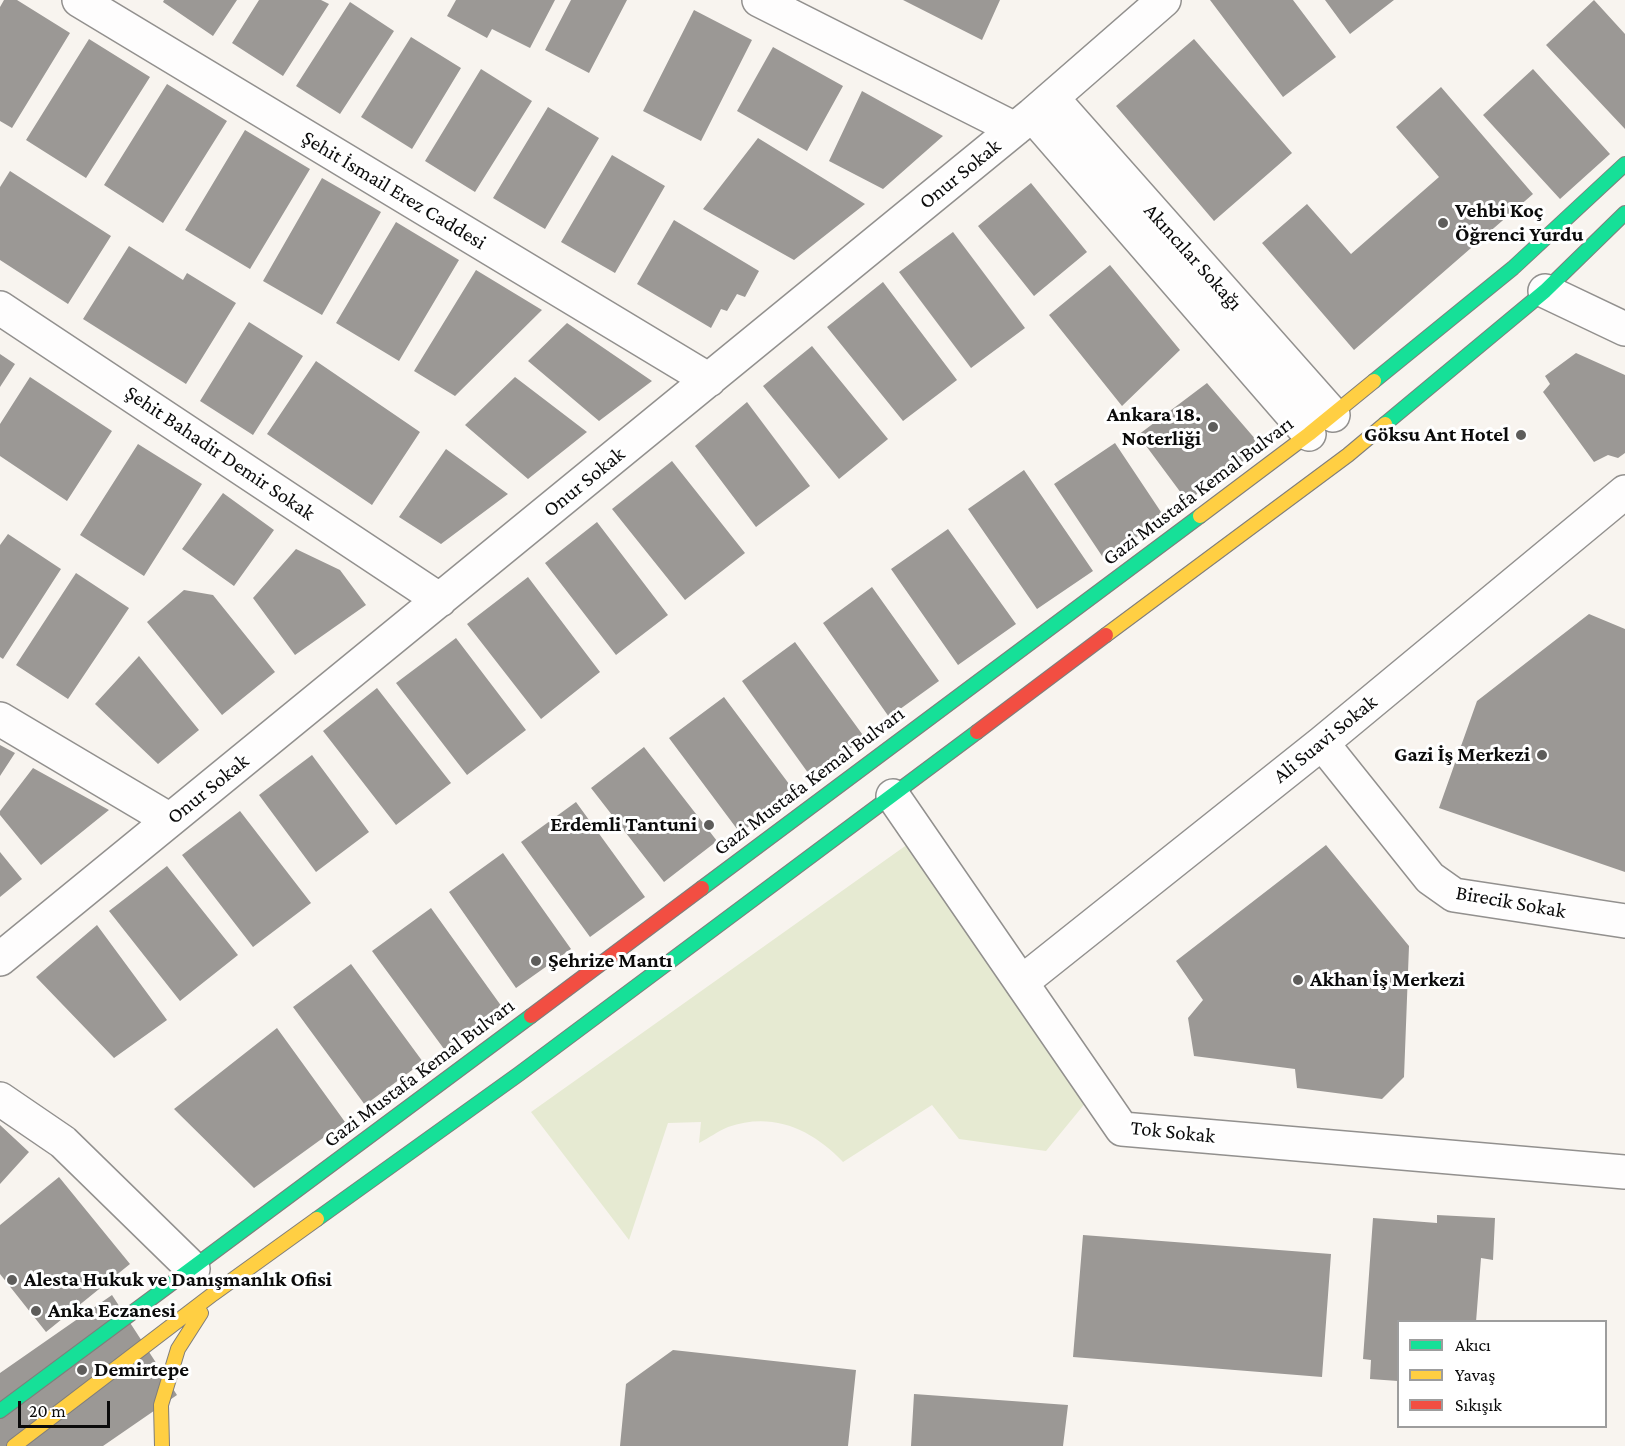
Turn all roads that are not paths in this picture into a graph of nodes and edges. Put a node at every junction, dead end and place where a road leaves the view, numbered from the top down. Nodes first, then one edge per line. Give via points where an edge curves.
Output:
1 (79, 0) edge
2 (759, 0) edge
3 (1164, 0) edge
4 (1033, 114) junction
5 (1625, 164) edge
6 (1625, 213) edge
7 (1545, 291) junction
8 (0, 308) edge
9 (1625, 329) edge
10 (709, 380) junction
11 (1321, 425) junction
12 (1625, 492) edge
13 (440, 600) junction
14 (0, 719) edge
15 (1322, 743) junction
16 (893, 796) junction
17 (170, 820) junction
18 (1625, 921) edge
19 (0, 959) edge
20 (1022, 982) junction
21 (0, 1099) edge
22 (1625, 1172) edge
23 (193, 1269) junction
24 (213, 1294) junction
25 (0, 1411) edge
26 (14, 1446) edge
27 (162, 1446) edge

1 - 10 street, Şehit İsmail Erez Caddesi
2 - 4 street, Akıncılar Sokağı
3 - 4 street, Onur Sokak
4 - 10 street, Onur Sokak
4 - 11 street, Akıncılar Sokağı
5 - 11 main road, Gazi Mustafa Kemal Bulvarı via 1513,268
6 - 7 main road
7 - 9 street
7 - 16 main road via 1348,455
8 - 13 street, Şehit Bahadir Demir Sokak
10 - 13 street, Onur Sokak
11 - 23 main road, Gazi Mustafa Kemal Bulvarı
12 - 15 street, Ali Suavi Sokak
13 - 17 street, Onur Sokak
14 - 17 street
15 - 18 street, Birecik Sokak via 1430,878 1454,895
15 - 20 street, Ali Suavi Sokak
16 - 20 street, Tok Sokak
16 - 24 main road via 519,1074
17 - 19 street, Onur Sokak
20 - 22 street, Tok Sokak via 1122,1129
21 - 23 street via 63,1142
23 - 25 main road, Gazi Mustafa Kemal Bulvarı
24 - 26 main road
24 - 27 main road via 178,1349 161,1406

